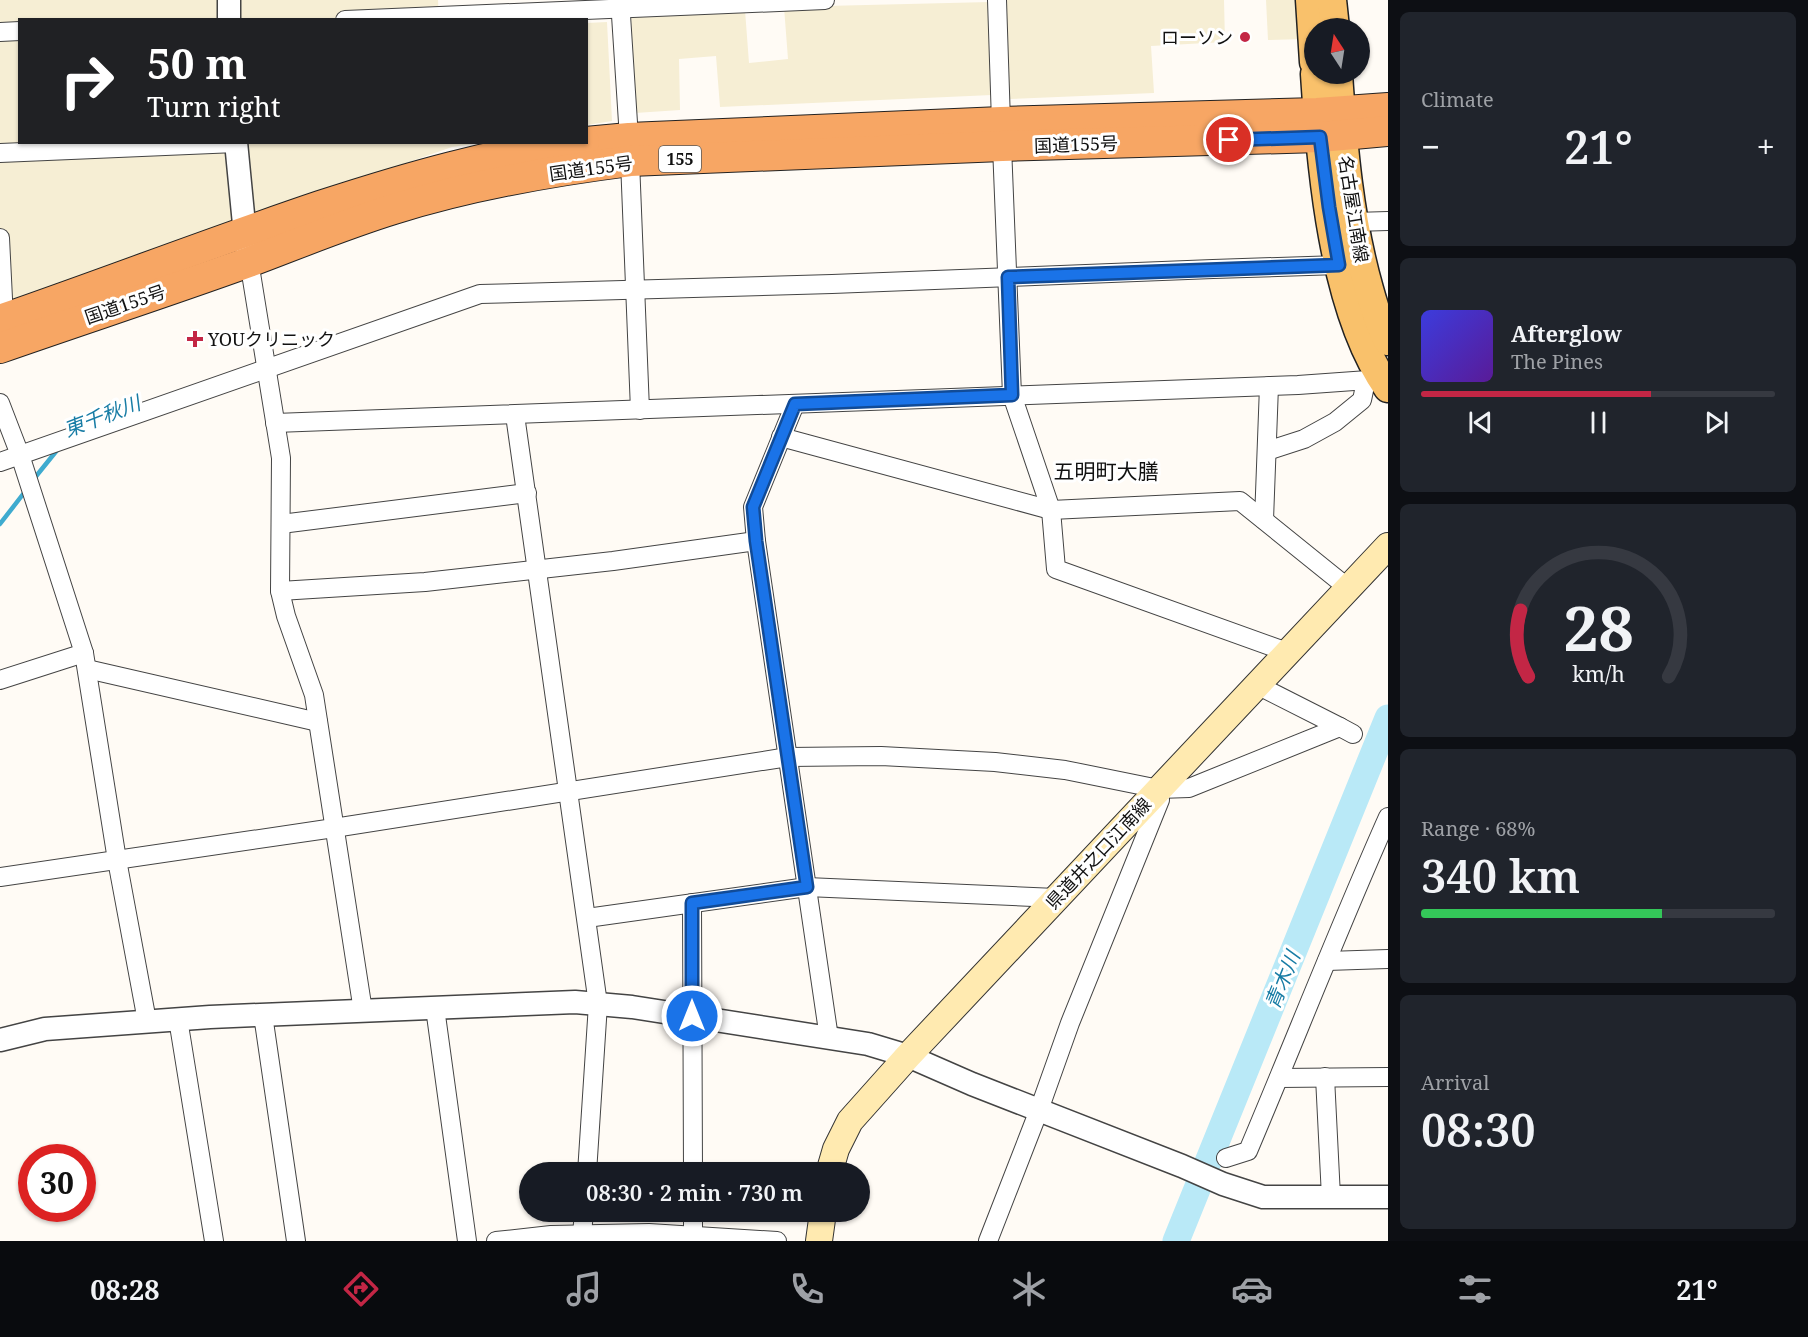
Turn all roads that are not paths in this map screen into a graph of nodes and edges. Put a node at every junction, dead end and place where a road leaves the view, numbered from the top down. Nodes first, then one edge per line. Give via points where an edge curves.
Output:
1 (229, 0) edge
2 (825, 0) edge
3 (997, 0) edge
4 (1310, 0) edge
5 (1332, 0) edge
6 (761, 1) edge
7 (620, 4) edge
8 (456, 7) edge
9 (478, 16) edge
10 (230, 18) edge
11 (362, 18) edge
12 (1311, 18) edge
13 (1334, 18) edge
14 (18, 31) edge
15 (0, 32) edge
16 (1318, 84) edge
17 (1336, 84) edge
18 (1388, 108) edge
19 (1330, 124) junction
20 (1388, 131) edge
21 (1002, 134) junction
22 (588, 142) edge
23 (212, 144) edge
24 (236, 144) edge
25 (563, 144) edge
26 (629, 149) junction
27 (476, 152) edge
28 (0, 153) edge
29 (1388, 221) edge
30 (1354, 222) junction
31 (244, 231) junction
32 (0, 238) edge
33 (249, 261) junction
34 (1339, 265) junction
35 (1008, 277) junction
36 (636, 290) junction
37 (1, 329) edge
38 (1388, 341) edge
39 (266, 369) junction
40 (1378, 382) edge
41 (1269, 386) junction
42 (1012, 395) junction
43 (0, 404) edge
44 (795, 404) junction
45 (640, 410) junction
46 (515, 415) junction
47 (275, 423) junction
48 (782, 437) junction
49 (1267, 452) junction
50 (20, 455) junction
51 (0, 462) edge
52 (527, 493) junction
53 (1051, 510) junction
54 (1264, 520) junction
55 (281, 524) junction
56 (756, 541) junction
57 (1388, 546) edge
58 (538, 570) junction
59 (1348, 588) junction
60 (280, 591) junction
61 (1287, 652) junction
62 (85, 661) junction
63 (0, 680) edge
64 (1257, 685) junction
65 (318, 722) junction
66 (788, 757) junction
67 (1159, 789) junction
68 (569, 793) junction
69 (1388, 817) edge
70 (334, 828) junction
71 (1383, 841) edge
72 (117, 860) junction
73 (0, 877) edge
74 (807, 887) junction
75 (1056, 898) junction
76 (692, 903) junction
77 (586, 918) junction
78 (1388, 959) edge
79 (1327, 961) junction
80 (598, 1004) junction
81 (435, 1008) junction
82 (363, 1011) junction
83 (262, 1015) junction
84 (692, 1016) junction
85 (178, 1019) junction
86 (147, 1022) junction
87 (829, 1038) junction
88 (0, 1040) edge
89 (908, 1056) junction
90 (1279, 1077) junction
91 (1324, 1077) junction
92 (1388, 1077) edge
93 (1039, 1110) junction
94 (1226, 1158) dead end
95 (588, 1162) edge
96 (693, 1162) edge
97 (832, 1162) edge
98 (1331, 1197) junction
99 (1388, 1197) edge
100 (583, 1222) edge
101 (693, 1222) edge
102 (822, 1222) edge
103 (582, 1234) junction
104 (693, 1236) junction
105 (535, 1239) edge
106 (214, 1241) edge
107 (296, 1241) edge
108 (467, 1241) edge
109 (496, 1241) edge
110 (777, 1241) edge
111 (819, 1241) edge
112 (988, 1241) edge

1 - 10 street
2 - 6 street
3 - 21 street
4 - 12 main road
5 - 13 main road
6 - 7 street
7 - 9 street
7 - 26 street
8 - 9 street
8 - 11 street
14 - 15 street
16 - 19 main road, 名古屋江南線
17 - 19 main road, 名古屋江南線
18 - 19 highway, 国道155号 / 155
19 - 20 highway, 国道155号 / 155
19 - 21 highway, 国道155号 / 155
19 - 30 main road, 名古屋江南線
19 - 34 main road, 名古屋江南線 via 1329,207
21 - 26 highway, 国道155号 / 155
21 - 35 street
22 - 26 highway, 国道155号 / 155
23 - 28 street
24 - 31 street
25 - 27 highway, 国道155号 / 155
26 - 33 highway, 国道155号 / 155 via 578,168 395,208
26 - 36 street
27 - 31 highway, 国道155号 / 155
29 - 30 street
30 - 38 main road, 名古屋江南線 via 1379,324
31 - 33 street
31 - 37 highway, 国道155号 / 155
32 - 37 street
33 - 37 highway, 国道155号 / 155
33 - 39 street
34 - 35 street
34 - 40 main road, 名古屋江南線 via 1358,332
35 - 36 street
35 - 42 street
36 - 39 street via 480,294
36 - 45 street
39 - 47 street
39 - 50 street
40 - 41 street
40 - 49 street via 1335,422 1305,439
41 - 42 street
41 - 49 street
42 - 44 street
42 - 53 street
43 - 50 street
44 - 45 street
44 - 48 street
45 - 46 street
46 - 47 street
46 - 52 street
47 - 55 street via 281,458
48 - 53 street
48 - 56 street via 753,507
49 - 54 street
50 - 51 street
50 - 62 street
52 - 55 street
52 - 58 street
53 - 54 street via 1240,501
53 - 61 street via 1056,569
54 - 59 street
55 - 60 street
56 - 58 street
56 - 66 street
57 - 59 main road, 県道井之口江南線
58 - 60 street
58 - 68 street
59 - 61 main road, 県道井之口江南線
60 - 65 street via 314,695
61 - 64 main road, 県道井之口江南線
62 - 63 street
62 - 65 street
62 - 72 street
64 - 67 main road, 県道井之口江南線
64 - 67 street via 1346,730 1189,788
65 - 70 street
66 - 67 street via 881,756 995,762 1065,770
66 - 68 street
66 - 74 street
67 - 75 main road, 県道井之口江南線
67 - 93 street via 1160,800
68 - 70 street
68 - 77 street
69 - 71 street
70 - 72 street
70 - 82 street
71 - 79 street
72 - 73 street
72 - 86 street
74 - 75 street
74 - 76 street
74 - 87 street
75 - 89 main road, 県道井之口江南線
76 - 77 street
76 - 84 street
77 - 80 street
78 - 79 street
79 - 90 street
80 - 81 street
80 - 84 street
80 - 95 street
81 - 82 street
81 - 108 street
82 - 83 street
83 - 85 street
83 - 107 street
84 - 87 street
84 - 96 street
85 - 86 street
85 - 106 street
86 - 88 street via 45,1029
87 - 89 street
89 - 93 street
89 - 97 main road, 県道井之口江南線 via 850,1121
90 - 91 street
90 - 94 street via 1248,1151
91 - 92 street
91 - 98 street
93 - 98 street via 1263,1197
93 - 112 street
98 - 99 street
100 - 103 street
101 - 104 street
102 - 111 main road
103 - 104 street
103 - 105 street
104 - 110 street
105 - 109 street

